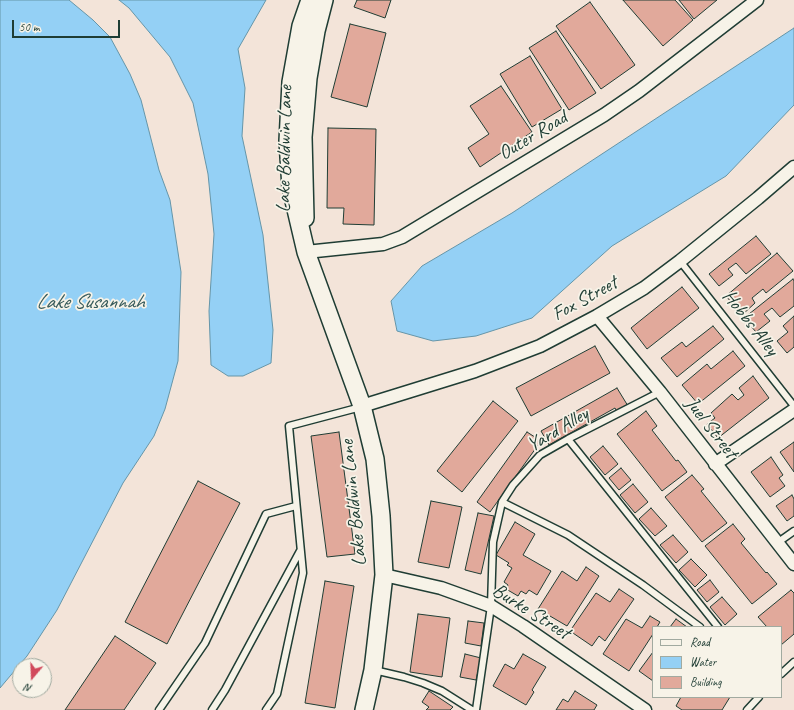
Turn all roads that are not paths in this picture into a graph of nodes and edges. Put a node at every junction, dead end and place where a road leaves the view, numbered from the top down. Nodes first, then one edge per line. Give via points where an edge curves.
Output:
1 (310, 0) edge
2 (324, 0) edge
3 (757, 0) edge
4 (794, 167) edge
5 (306, 252) junction
6 (680, 261) junction
7 (597, 316) junction
8 (660, 392) junction
9 (362, 406) junction
10 (794, 406) edge
11 (794, 410) edge
12 (568, 439) junction
13 (715, 464) junction
14 (502, 502) junction
15 (296, 506) junction
16 (794, 531) edge
17 (777, 543) junction
18 (300, 551) junction
19 (794, 564) edge
20 (384, 575) junction
21 (491, 606) junction
22 (699, 626) edge
23 (717, 626) edge
24 (794, 662) edge
25 (373, 670) junction
26 (782, 673) edge
27 (758, 698) edge
28 (159, 710) edge
29 (212, 710) edge
30 (266, 710) edge
31 (364, 710) edge
32 (472, 710) edge
33 (476, 710) edge
34 (645, 710) edge
35 (747, 710) edge

1 - 5 street, Lake Baldwin Lane via 301,26 291,82 288,141 291,188
2 - 5 street, Lake Baldwin Lane via 308,78 303,137
3 - 5 street, Outer Road via 604,115 402,237 383,244
4 - 6 street, Fox Street
5 - 9 street, Lake Baldwin Lane
6 - 7 street, Fox Street via 644,288
6 - 10 lane, Hobbs Alley
7 - 8 street, Juel Street
7 - 9 street, Fox Street via 540,346 474,371
8 - 12 lane, Yard Alley
8 - 13 street, Juel Street
9 - 15 lane via 289,426
9 - 20 street, Lake Baldwin Lane via 375,459
11 - 13 street
12 - 14 lane, Yard Alley via 540,455 513,485
12 - 23 lane
13 - 17 street, Juel Street
14 - 21 lane, Yard Alley via 493,542
14 - 22 lane via 568,535
15 - 18 lane
15 - 28 lane via 266,514 206,643
16 - 17 lane
17 - 19 street, Juel Street
18 - 29 lane
18 - 30 lane via 302,573 277,694
20 - 21 street, Burke Street via 442,588
20 - 25 street, Lake Baldwin Lane
21 - 33 lane, Yard Alley
21 - 34 street, Burke Street
24 - 26 lane
25 - 31 street, Lake Baldwin Lane
25 - 32 lane via 423,683
27 - 35 lane

